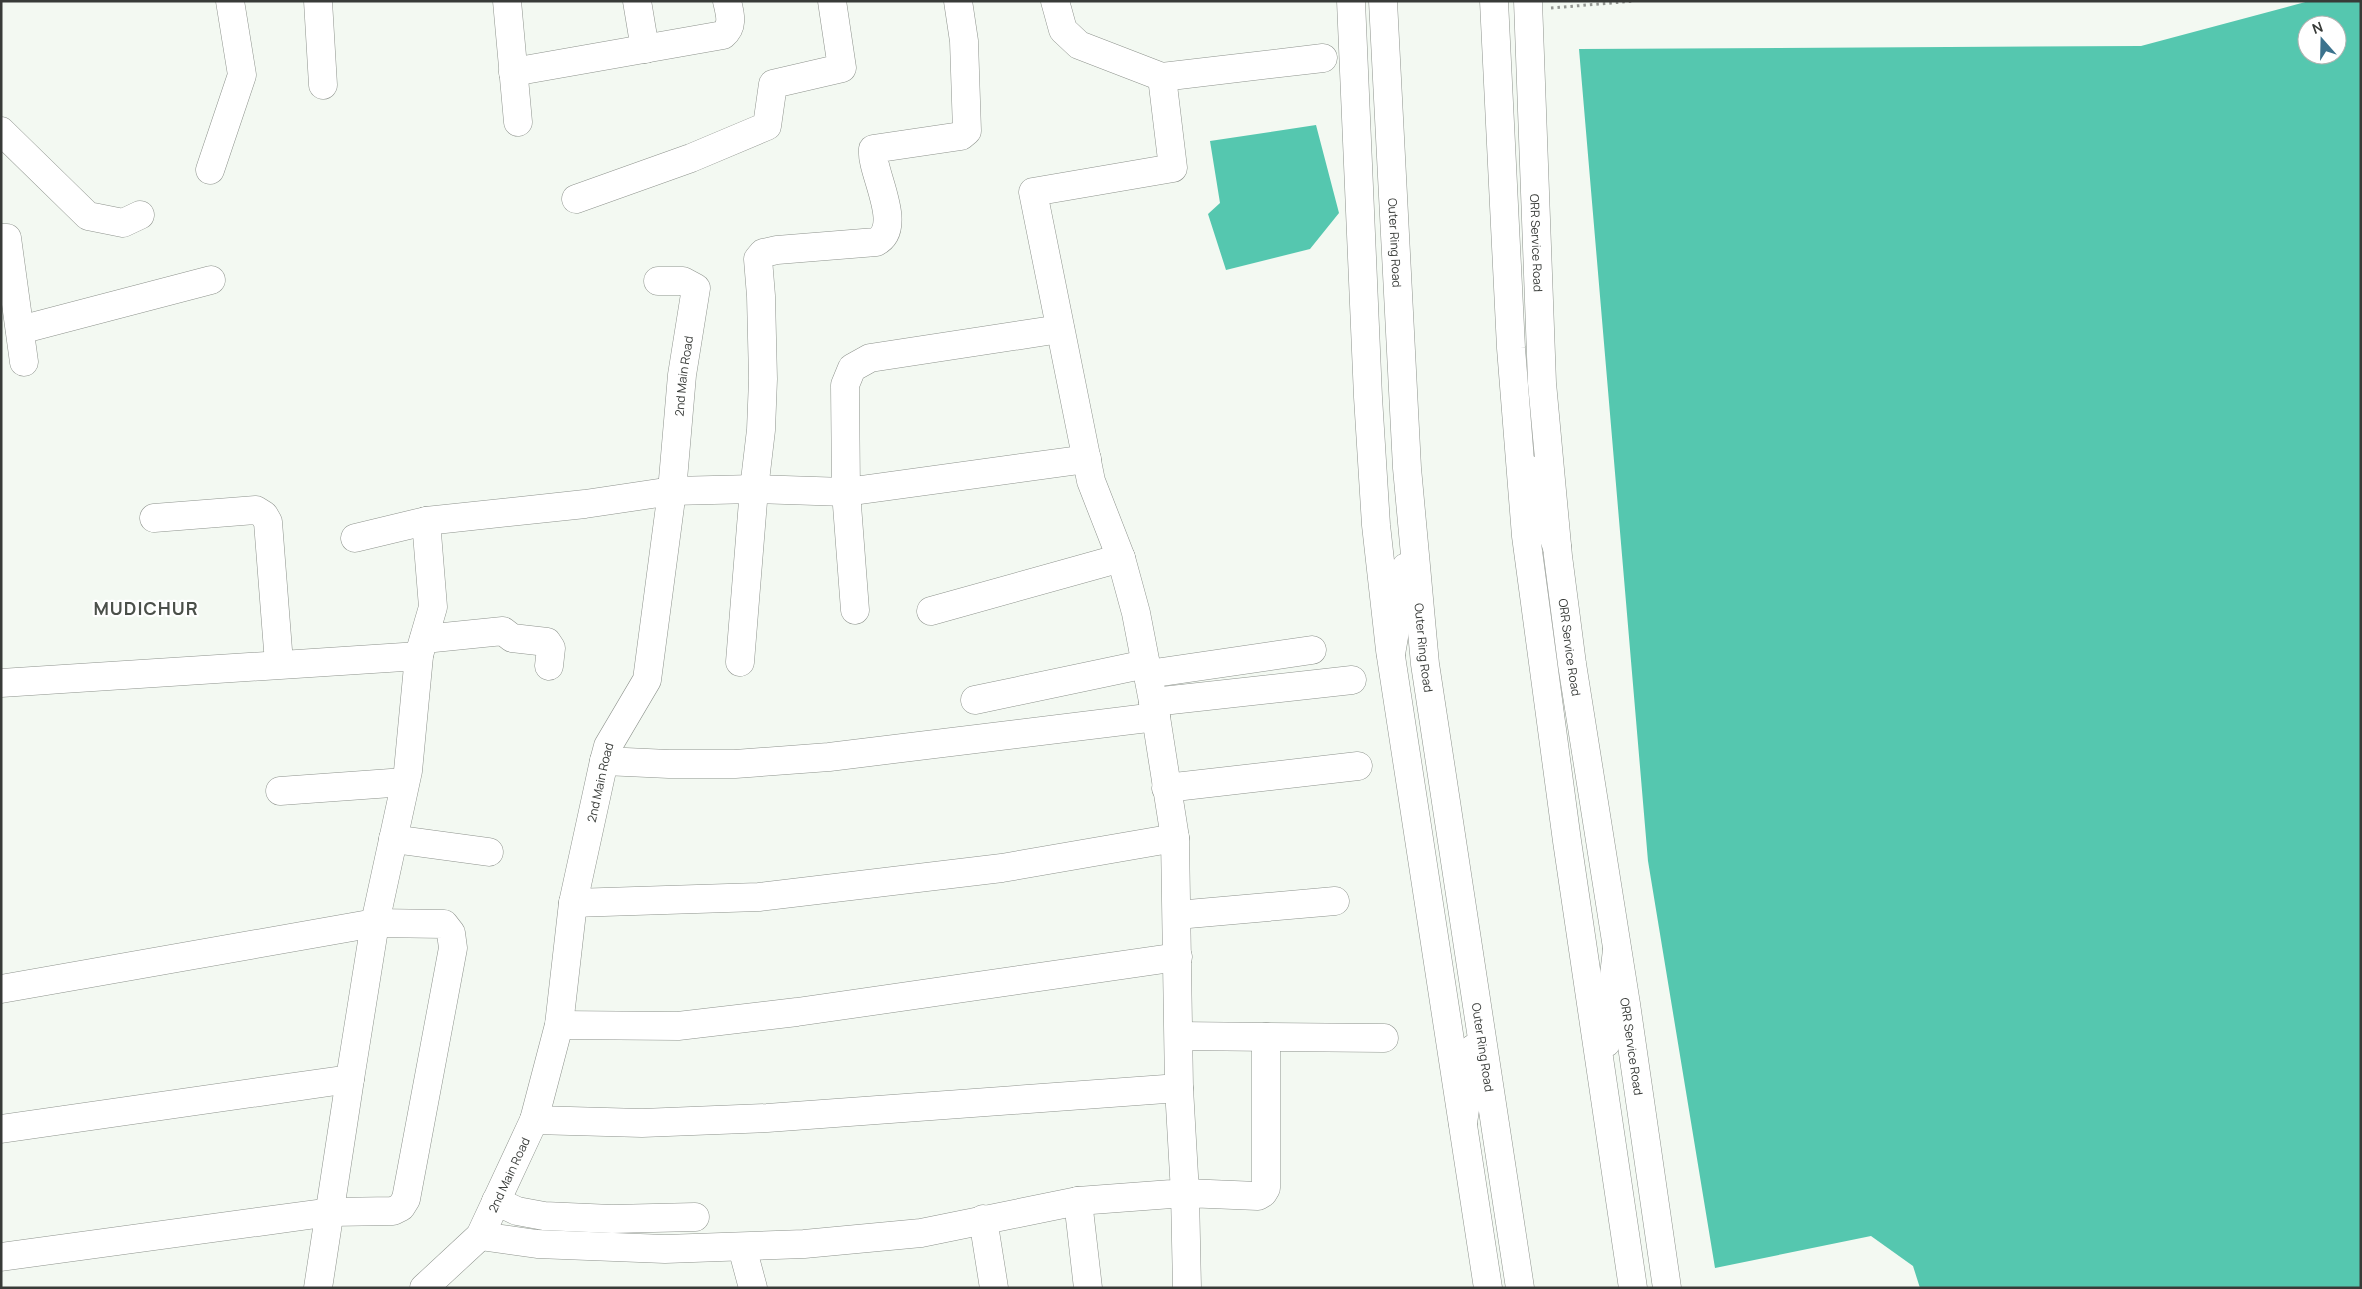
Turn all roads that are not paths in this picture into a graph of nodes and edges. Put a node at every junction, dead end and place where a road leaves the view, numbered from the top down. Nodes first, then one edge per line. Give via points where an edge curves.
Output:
1 (230, 1) edge
2 (318, 1) edge
3 (507, 1) edge
4 (637, 1) edge
5 (728, 1) edge
6 (832, 1) edge
7 (958, 1) edge
8 (1056, 1) edge
9 (1351, 1) edge
10 (1383, 1) edge
11 (1494, 1) edge
12 (1528, 5) edge
13 (645, 49) junction
14 (1323, 58) dead end
15 (513, 72) junction
16 (1162, 77) junction
17 (322, 85) dead end
18 (518, 122) dead end
19 (1, 131) edge
20 (210, 170) dead end
21 (576, 198) dead end
22 (140, 215) dead end
23 (1, 238) edge
24 (211, 280) dead end
25 (658, 282) dead end
26 (1060, 329) junction
27 (20, 330) junction
28 (24, 362) dead end
29 (1517, 433) junction
30 (1087, 459) junction
31 (754, 489) junction
32 (672, 491) junction
33 (846, 492) junction
34 (154, 518) dead end
35 (426, 521) junction
36 (1412, 531) junction
37 (355, 538) dead end
38 (1557, 547) junction
39 (1121, 558) junction
40 (855, 610) dead end
41 (931, 611) dead end
42 (422, 647) junction
43 (1312, 650) dead end
44 (1391, 654) junction
45 (740, 662) dead end
46 (279, 663) junction
47 (549, 666) dead end
48 (1147, 669) junction
49 (1352, 680) dead end
50 (1, 683) edge
51 (975, 700) dead end
52 (1155, 710) junction
53 (604, 761) junction
54 (1358, 766) dead end
55 (405, 782) junction
56 (1166, 788) junction
57 (280, 792) dead end
58 (1175, 838) junction
59 (394, 839) junction
60 (489, 852) dead end
61 (1335, 901) dead end
62 (573, 903) junction
63 (1177, 915) junction
64 (375, 923) junction
65 (1617, 950) junction
66 (1178, 957) junction
67 (1, 989) edge
68 (1478, 1018) junction
69 (559, 1025) junction
70 (1178, 1036) junction
71 (1266, 1037) junction
72 (1384, 1038) dead end
73 (350, 1079) junction
74 (1602, 1080) junction
75 (1179, 1088) junction
76 (534, 1120) junction
77 (1463, 1123) junction
78 (1, 1129) edge
79 (1185, 1193) junction
80 (496, 1201) junction
81 (1078, 1201) junction
82 (331, 1212) junction
83 (695, 1218) dead end
84 (983, 1219) junction
85 (480, 1236) junction
86 (742, 1246) junction
87 (1, 1258) edge
88 (318, 1288) edge
89 (424, 1288) edge
90 (753, 1288) edge
91 (994, 1288) edge
92 (1088, 1288) edge
93 (1187, 1288) edge
94 (1488, 1288) edge
95 (1520, 1288) edge
96 (1633, 1288) edge
97 (1667, 1288) edge

1 - 20 main road via 242,75
2 - 17 main road
3 - 15 main road
4 - 13 main road
5 - 13 main road via 731,22 723,35
6 - 21 main road via 842,68 773,84 767,126 691,158
7 - 31 main road via 964,41 967,131 961,136 873,148 888,214 881,239 777,250 763,253 758,259 763,379
8 - 16 main road via 1063,30 1080,45
9 - 44 main road via 1368,397 1376,525
10 - 36 main road, Outer Ring Road
11 - 29 main road
12 - 38 main road, ORR Service Road via 1542,383
13 - 15 main road
14 - 16 main road
15 - 18 main road
16 - 26 main road via 1174,168 1033,192
19 - 22 main road via 88,216 123,224
23 - 27 main road via 7,238
24 - 27 main road
25 - 32 main road, 2nd Main Road via 683,282 696,288 682,375
26 - 30 main road
26 - 33 main road via 870,358 852,368 845,385
27 - 28 main road
29 - 38 main road
29 - 74 main road via 1541,658
30 - 33 main road
30 - 39 main road via 1091,481
31 - 32 main road
31 - 33 main road
31 - 45 main road
32 - 35 main road
32 - 53 main road, 2nd Main Road via 646,680 608,746
33 - 40 main road
34 - 46 main road via 256,510 264,515 268,522
35 - 37 main road
35 - 42 main road via 433,608
36 - 44 main road
36 - 68 main road, Outer Ring Road via 1425,664
38 - 65 main road, ORR Service Road
39 - 41 main road
39 - 48 main road
42 - 46 main road
42 - 47 main road via 503,631 512,638 547,642 551,648
42 - 55 main road
43 - 48 main road
44 - 77 main road
46 - 50 main road
48 - 51 main road
48 - 52 main road
49 - 52 main road
52 - 53 main road via 810,758 735,764
52 - 56 main road
53 - 62 main road, 2nd Main Road
54 - 56 main road
55 - 57 main road
55 - 59 main road
56 - 58 main road
58 - 62 main road via 1002,868 759,897
58 - 63 main road
59 - 60 main road
59 - 64 main road
61 - 63 main road
62 - 69 main road, 2nd Main Road
63 - 66 main road
64 - 67 main road
64 - 73 main road
64 - 82 main road via 444,924 451,933 453,948 406,1199 393,1211
65 - 74 main road
65 - 97 main road, ORR Service Road
66 - 69 main road via 687,1025
66 - 70 main road
68 - 77 main road
68 - 95 main road, Outer Ring Road
69 - 76 main road, 2nd Main Road
70 - 71 main road
70 - 75 main road
71 - 72 main road
71 - 79 main road via 1266,1188 1258,1196
73 - 78 main road
73 - 82 main road
74 - 96 main road
75 - 76 main road via 767,1118 642,1123
75 - 79 main road
76 - 80 main road, 2nd Main Road
77 - 94 main road
79 - 81 main road
79 - 93 main road
80 - 83 main road via 516,1211 544,1216 612,1220
80 - 85 main road, 2nd Main Road
81 - 84 main road
81 - 92 main road
82 - 87 main road
82 - 88 main road
84 - 86 main road via 921,1232 804,1244
84 - 91 main road
85 - 86 main road via 537,1244 665,1249
85 - 89 main road, 2nd Main Road
86 - 90 main road

